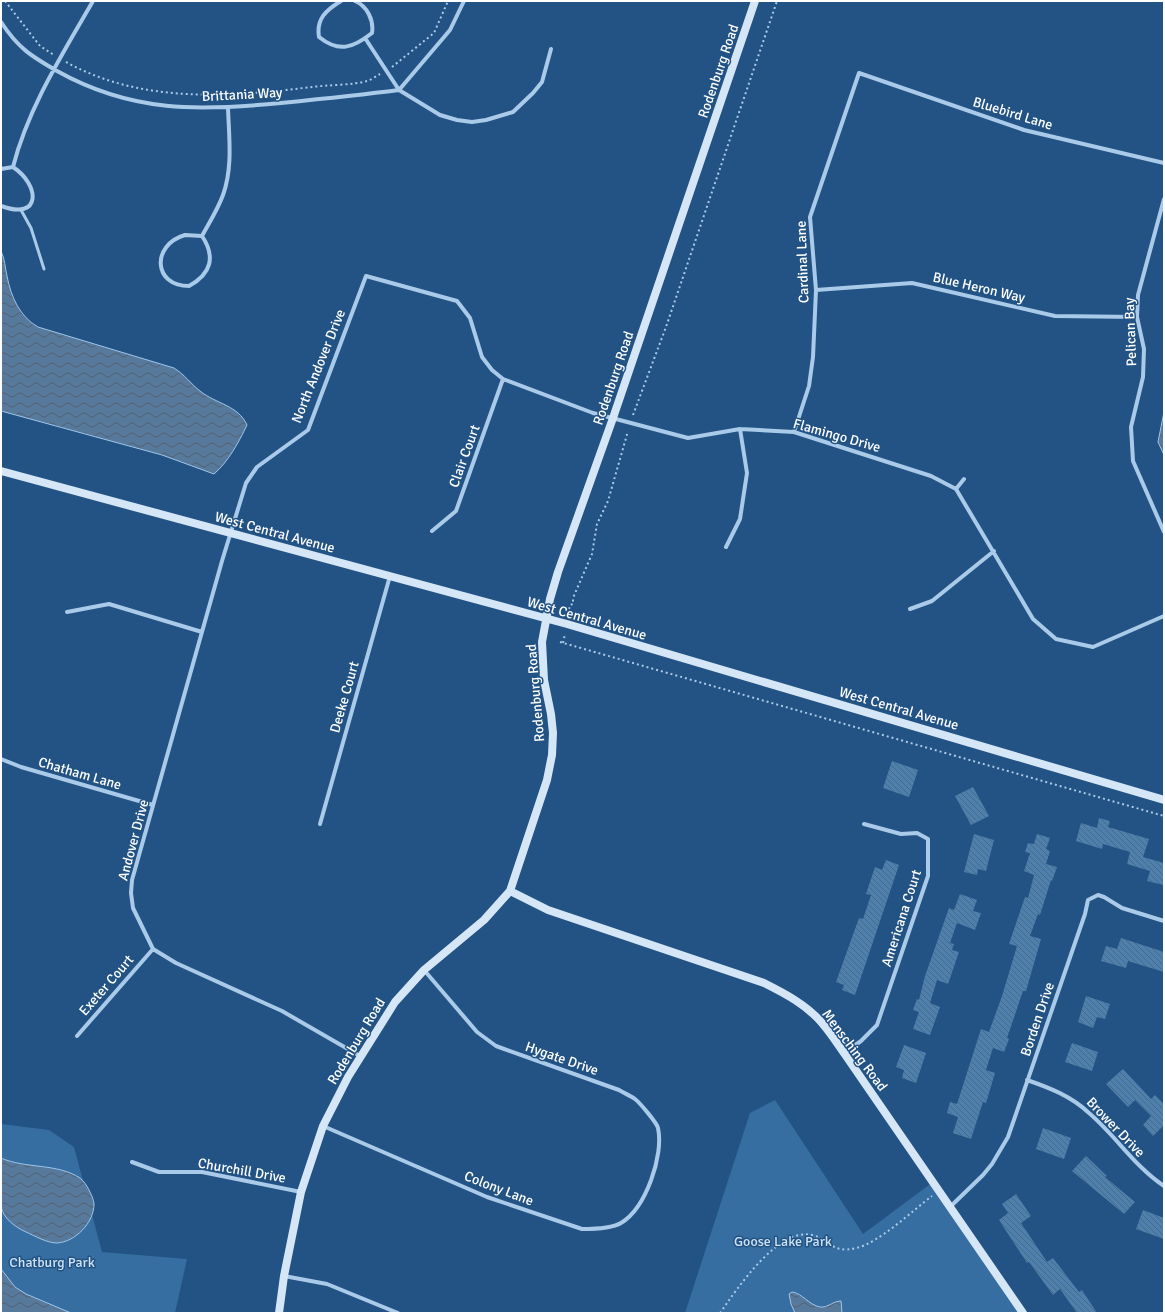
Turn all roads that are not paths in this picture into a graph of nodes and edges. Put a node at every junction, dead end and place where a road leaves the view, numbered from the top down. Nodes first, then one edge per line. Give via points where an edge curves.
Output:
1 (93, 1) edge
2 (341, 1) edge
3 (355, 1) edge
4 (464, 1) edge
5 (756, 1) edge
6 (1, 22) edge
7 (364, 38) junction
8 (551, 49) dead end
9 (54, 69) junction
10 (859, 73) joint
11 (399, 90) junction
12 (228, 108) junction
13 (1164, 164) edge
14 (13, 167) junction
15 (1, 169) edge
16 (1164, 199) edge
17 (1, 206) edge
18 (21, 210) junction
19 (202, 236) junction
20 (44, 269) dead end
21 (816, 290) junction
22 (1137, 317) junction
23 (503, 379) junction
24 (614, 418) junction
25 (740, 429) junction
26 (794, 432) junction
27 (1, 471) edge
28 (964, 479) dead end
29 (956, 489) junction
30 (432, 531) dead end
31 (1164, 532) edge
32 (231, 533) junction
33 (726, 547) dead end
34 (994, 551) junction
35 (390, 576) junction
36 (910, 609) dead end
37 (67, 612) dead end
38 (1164, 616) edge
39 (546, 619) junction
40 (202, 632) junction
41 (1, 759) edge
42 (1164, 800) edge
43 (153, 805) junction
44 (320, 824) dead end
45 (864, 824) dead end
46 (510, 891) junction
47 (1164, 921) edge
48 (152, 949) junction
49 (424, 970) junction
50 (77, 1036) dead end
51 (844, 1053) junction
52 (360, 1056) junction
53 (1027, 1080) junction
54 (323, 1126) junction
55 (132, 1162) dead end
56 (651, 1179) joint
57 (1164, 1186) edge
58 (301, 1192) junction
59 (950, 1207) junction
60 (284, 1276) junction
61 (280, 1313) edge
62 (398, 1313) edge
63 (1023, 1313) edge

1 - 9 street
2 - 7 street via 320,18 317,27 319,37 327,44 342,48 355,45
3 - 7 street via 369,13 373,25 372,32
4 - 11 street via 450,30
5 - 24 street, Rodenburg Road
6 - 9 street, Brittania Way via 29,55
7 - 11 street
8 - 11 street via 542,82 533,93 513,112 486,120 472,122 448,118 426,108
9 - 12 street, Brittania Way via 86,86 133,101 165,106
9 - 14 street via 20,142
10 - 13 street, Bluebird Lane via 1024,130
10 - 21 street, Cardinal Lane via 810,218
11 - 12 street, Brittania Way
12 - 19 street via 229,170 223,195
14 - 15 street
14 - 18 street via 24,174 33,193 33,200 26,209
16 - 22 street, Pelican Bay via 1138,295
17 - 18 street via 15,211
18 - 20 lane via 31,228
19 - 19 street via 210,251 207,271 190,286 174,284 162,272 160,255 178,237
21 - 22 street, Blue Heron Way via 912,283 1055,316
21 - 26 street, Cardinal Lane via 809,386
22 - 31 street, Pelican Bay via 1144,349 1143,377 1131,427 1133,461
23 - 24 street, Flamingo Drive via 593,413
23 - 30 street, Clair Court via 456,511
23 - 32 street, North Andover Drive via 482,357 470,318 458,301 366,276 308,430 253,471 246,483
24 - 25 street, Flamingo Drive via 688,438
24 - 39 street, Rodenburg Road via 558,572
25 - 26 street, Flamingo Drive
25 - 33 street via 747,473 740,519
26 - 29 street, Flamingo Drive via 932,476
27 - 32 street, West Central Avenue
28 - 29 street
29 - 34 street
32 - 35 street, West Central Avenue
32 - 40 street, Andover Drive
34 - 36 street via 932,601
34 - 38 street via 1033,619 1056,639 1093,647
35 - 39 street, West Central Avenue
35 - 44 street, Deeke Court
37 - 40 street via 109,604
39 - 42 street, West Central Avenue
39 - 46 street, Rodenburg Road via 542,642 544,680 551,714 552,755 547,780
40 - 43 street, Andover Drive
41 - 43 street, Chatham Lane
43 - 48 street, Andover Drive via 132,880 131,893 133,908
45 - 51 street, Americana Court via 901,834 917,833 928,839 929,870 877,1025
46 - 49 street, Rodenburg Road via 468,935
46 - 51 street, Mensching Road via 548,910 764,983 786,994 822,1022
47 - 53 street, Borden Drive via 1122,908 1098,895 1088,900
48 - 50 street, Exeter Court
48 - 52 street via 176,963 282,1011
49 - 52 street, Rodenburg Road via 395,1002
49 - 56 street, Hygate Drive via 477,1032 496,1046 619,1090 636,1100 658,1127 658,1157
51 - 59 street, Mensching Road
52 - 54 street, Rodenburg Road
53 - 57 street, Brower Drive via 1058,1091 1083,1107 1140,1168
53 - 59 street, Borden Drive via 1008,1137 992,1164
54 - 56 street, Colony Lane via 487,1198 582,1229 595,1229 620,1223 639,1205
54 - 58 street, Rodenburg Road
55 - 58 street, Churchill Drive via 159,1172 202,1172
58 - 60 street, Rodenburg Road
59 - 63 street, Mensching Road
60 - 61 street, Rodenburg Road
60 - 62 street via 328,1284

